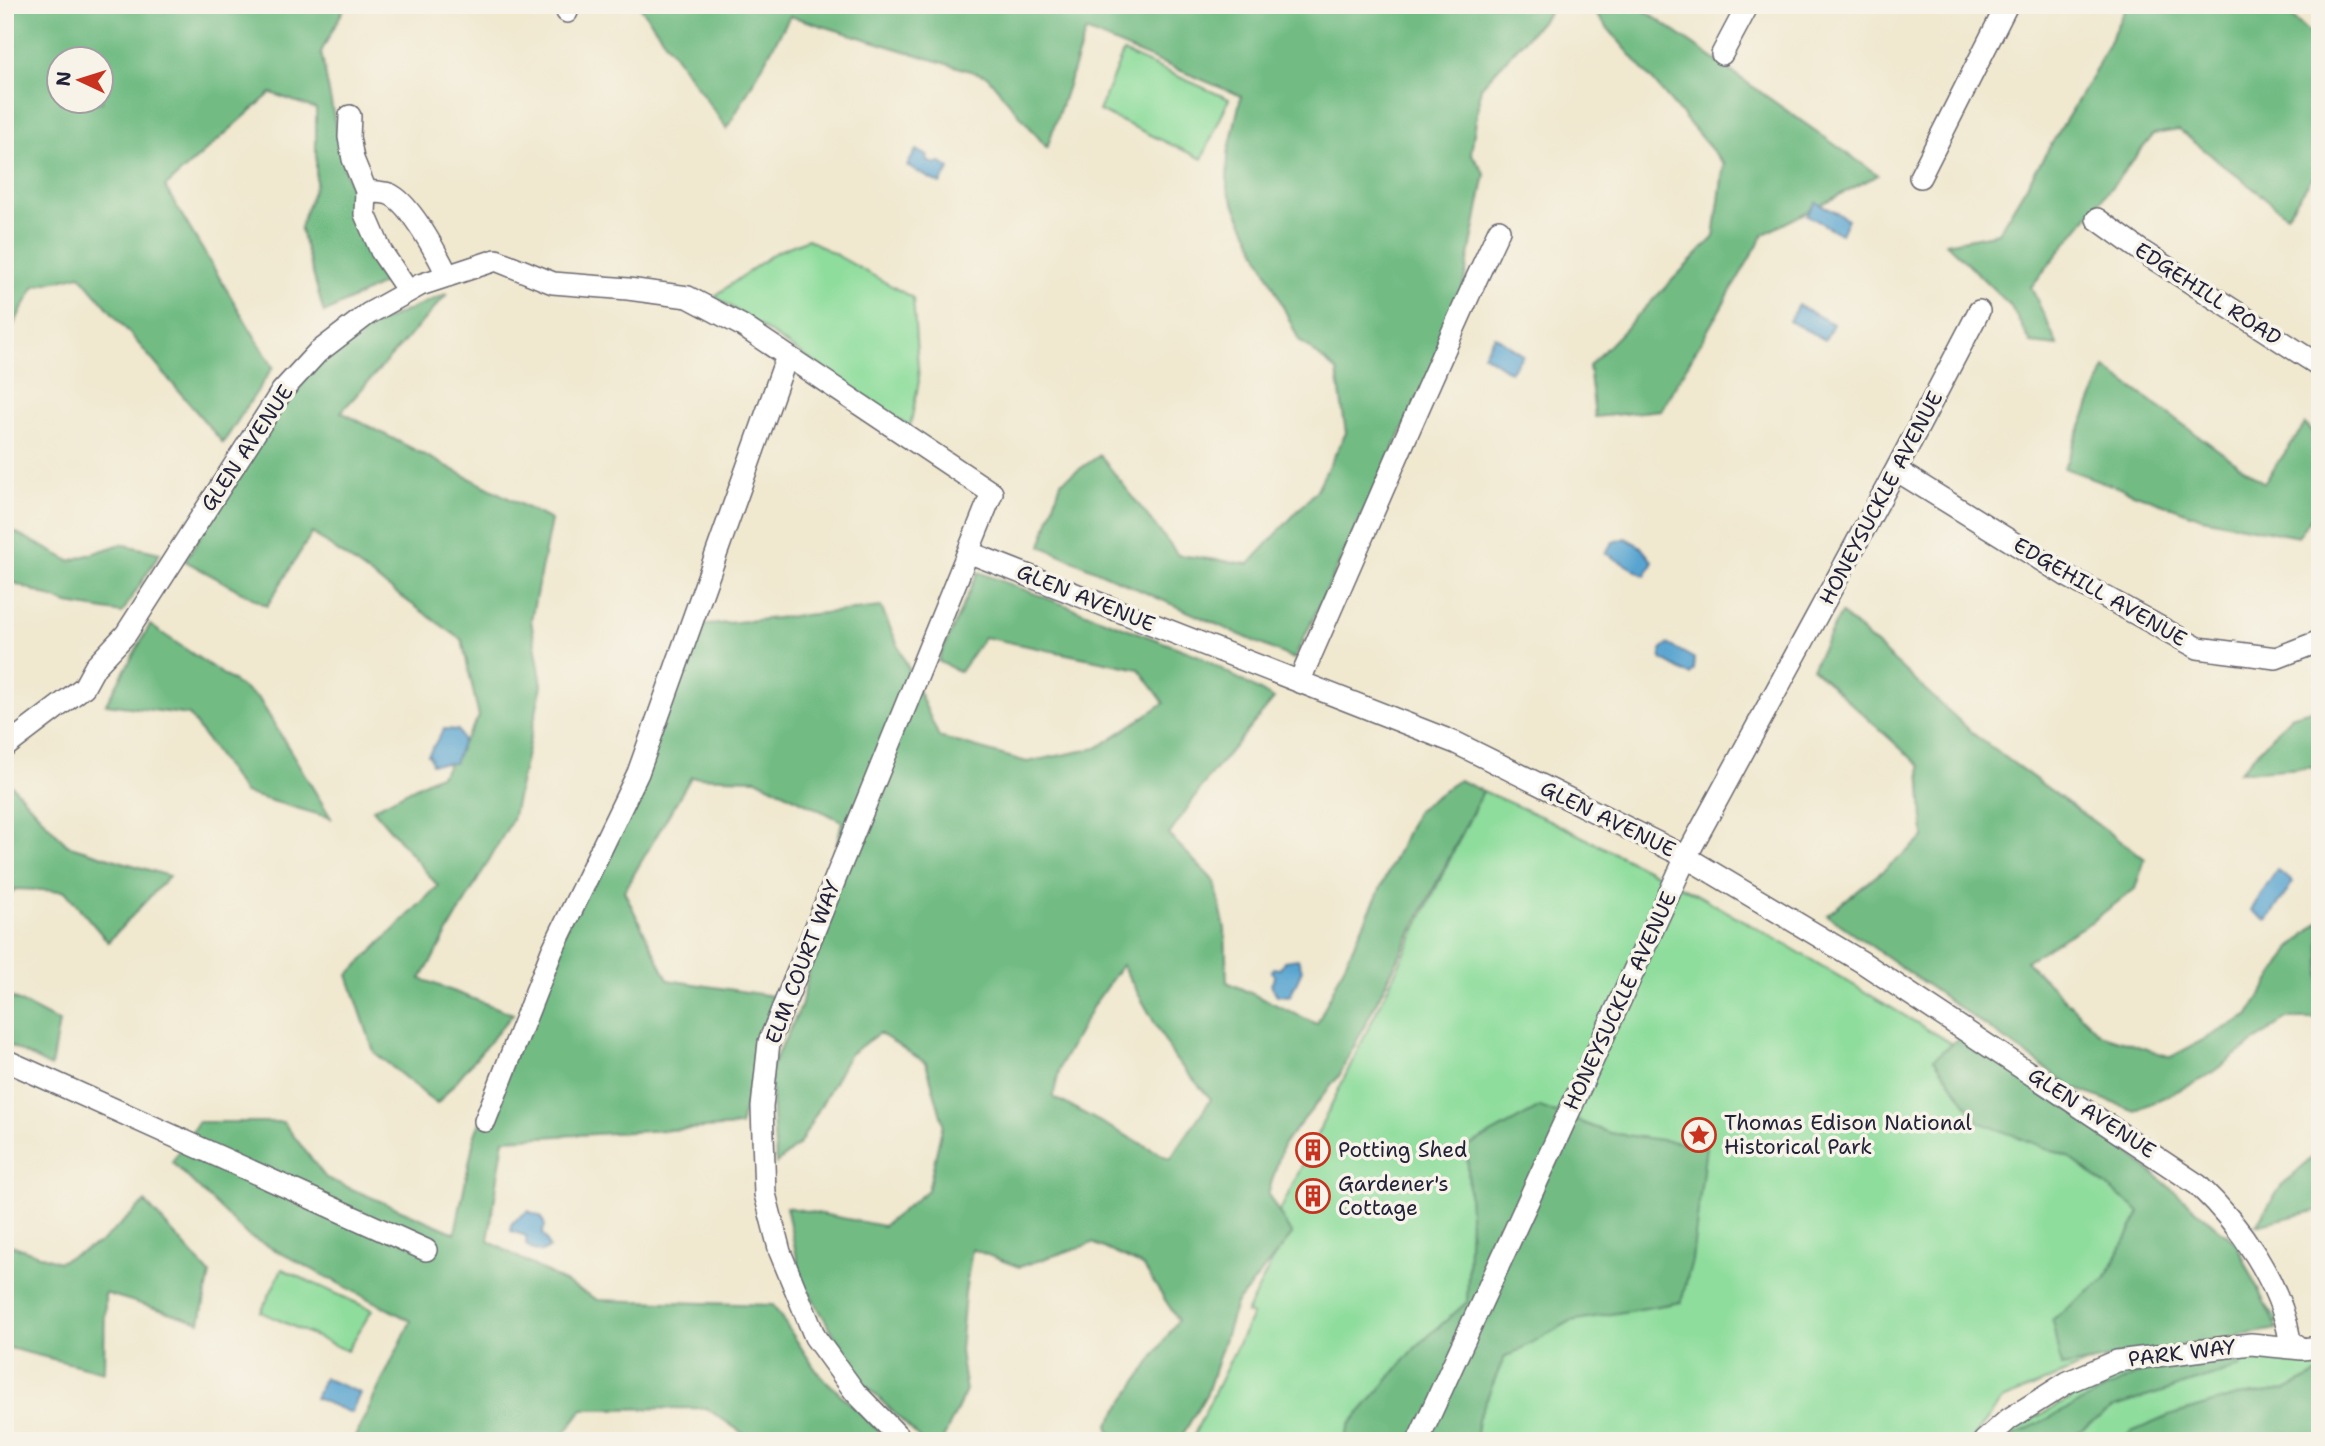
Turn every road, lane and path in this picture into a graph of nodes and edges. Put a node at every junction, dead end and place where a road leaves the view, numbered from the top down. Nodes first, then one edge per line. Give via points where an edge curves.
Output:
1 (1748, 5) edge
2 (2007, 5) edge
3 (1722, 54) dead end
4 (350, 116) dead end
5 (1920, 177) dead end
6 (366, 191) junction
7 (2097, 219) dead end
8 (1499, 230) dead end
9 (448, 275) junction
10 (408, 291) junction
11 (1979, 311) dead end
12 (788, 356) junction
13 (2320, 366) edge
14 (1896, 470) junction
15 (968, 552) junction
16 (2320, 641) edge
17 (1299, 682) junction
18 (5, 747) edge
19 (1686, 858) junction
20 (5, 1059) edge
21 (485, 1121) dead end
22 (426, 1250) dead end
23 (2311, 1348) edge
24 (903, 1441) edge
25 (1418, 1441) edge
26 (1984, 1441) edge

1 - 3 street
2 - 5 street
4 - 6 street via 353,159
6 - 9 street via 390,194 398,200 435,249
6 - 10 street via 365,214 381,251
7 - 13 street, EDGEHILL ROAD
8 - 17 street
9 - 10 street, GLEN AVENUE
9 - 12 street, GLEN AVENUE via 496,260 553,283 688,297
10 - 18 street, GLEN AVENUE via 322,349 282,391 126,634 95,667 84,688
11 - 14 street, HONEYSUCKLE AVENUE
12 - 15 street, GLEN AVENUE via 992,493
12 - 21 street via 638,773 552,951
14 - 16 street, EDGEHILL AVENUE via 2067,576 2198,648 2276,658
14 - 19 street, HONEYSUCKLE AVENUE
15 - 17 street, GLEN AVENUE
15 - 24 street, ELM COURT WAY via 769,1042 762,1107 765,1194 780,1252 815,1337 855,1392
17 - 19 street, GLEN AVENUE via 1456,743
19 - 23 street, GLEN AVENUE via 1862,962 2198,1185 2220,1206 2260,1265 2282,1308 2290,1340
19 - 25 street, HONEYSUCKLE AVENUE
20 - 22 street
23 - 26 street, PARK WAY via 2251,1344 2117,1361 2068,1382 2009,1419

